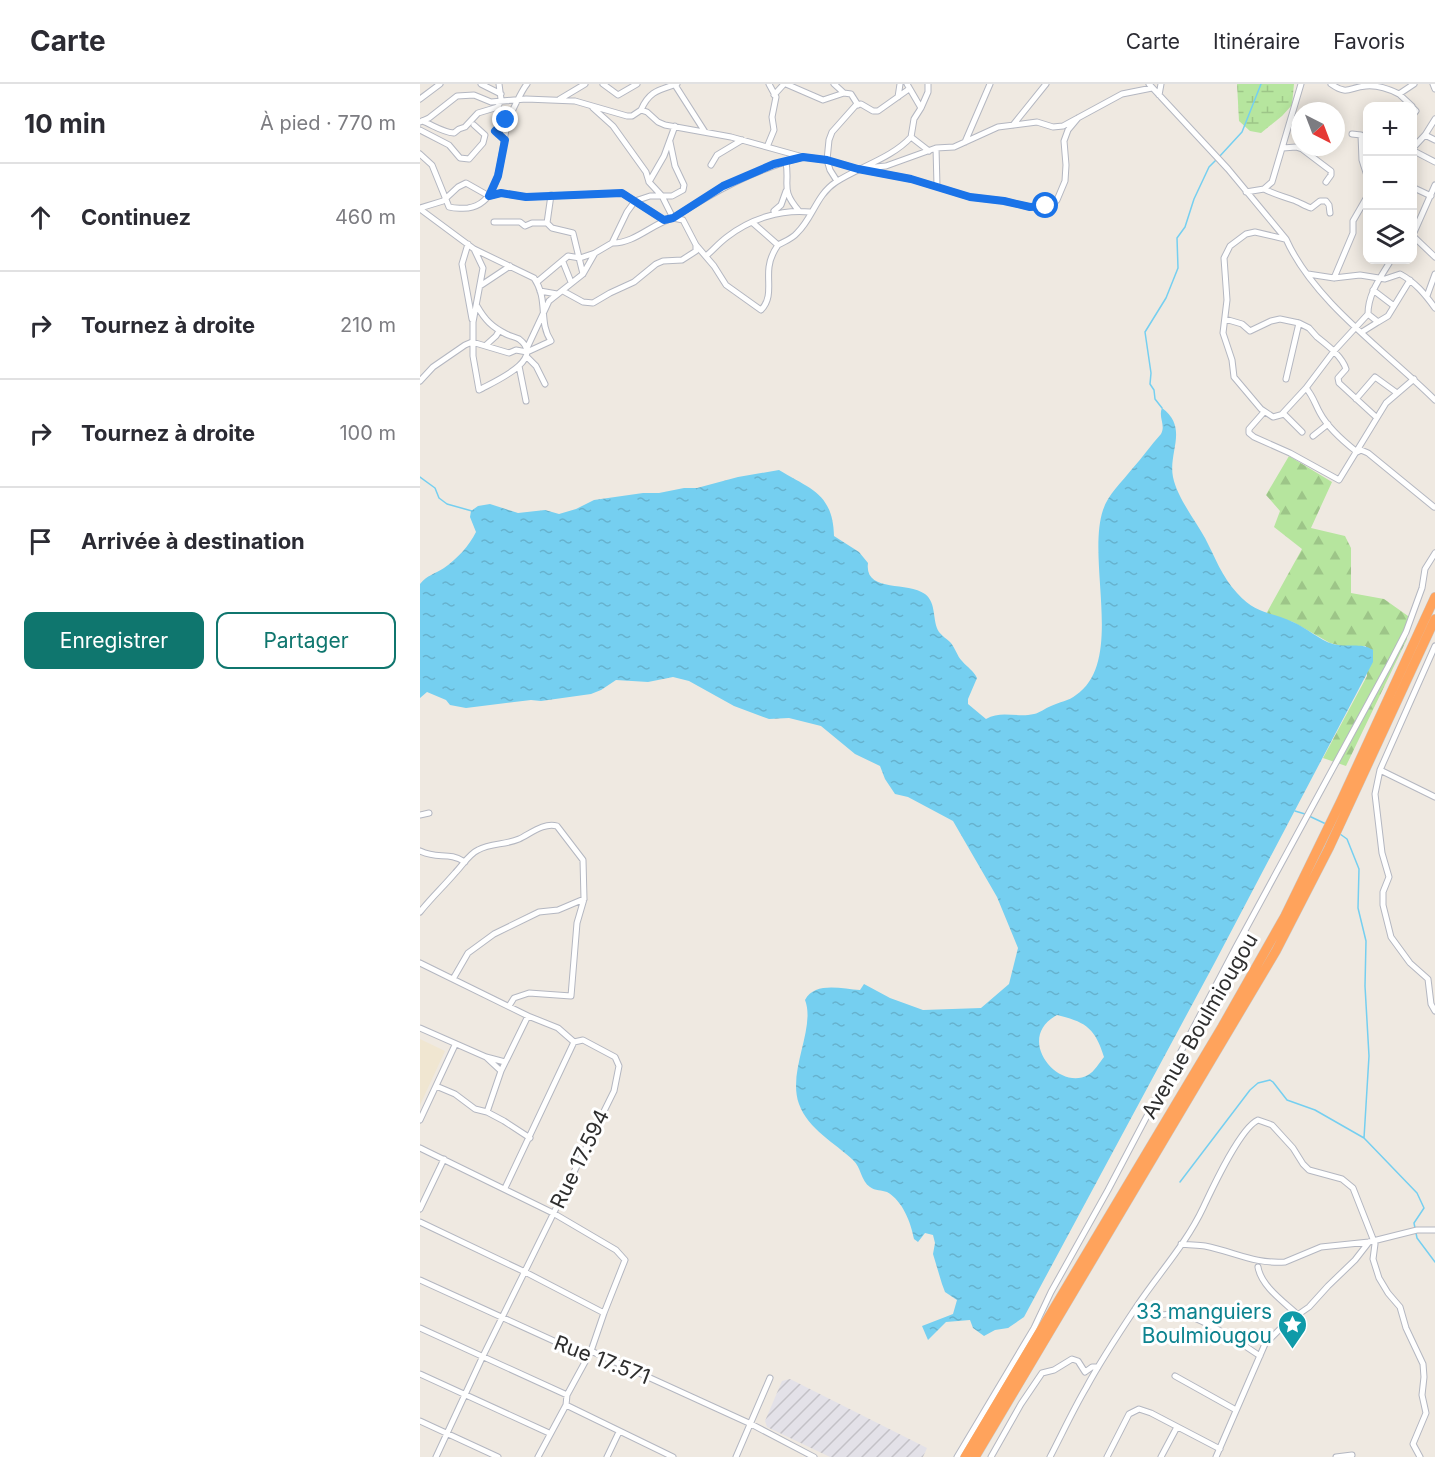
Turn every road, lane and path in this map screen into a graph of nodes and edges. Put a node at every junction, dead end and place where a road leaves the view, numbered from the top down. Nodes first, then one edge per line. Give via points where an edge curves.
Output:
1 (440, 84) edge
2 (481, 84) edge
3 (499, 84) edge
4 (527, 84) edge
5 (603, 84) edge
6 (637, 84) edge
7 (769, 84) edge
8 (785, 84) edge
9 (834, 84) edge
10 (900, 84) edge
11 (928, 84) edge
12 (990, 84) edge
13 (1046, 84) edge
14 (1161, 84) edge
15 (1301, 84) edge
16 (1331, 84) edge
17 (1414, 84) edge
18 (1433, 84) edge
19 (581, 85) edge
20 (677, 85) edge
21 (1151, 86) edge
22 (908, 87) edge
23 (1340, 87) edge
24 (1435, 89) edge
25 (844, 93) junction
26 (1399, 93) junction
27 (774, 95) junction
28 (1159, 95) junction
29 (500, 96) junction
30 (420, 99) edge
31 (520, 99) junction
32 (897, 99) junction
33 (558, 100) junction
34 (1407, 102) edge
35 (858, 105) junction
36 (592, 107) junction
37 (921, 108) junction
38 (641, 110) junction
39 (513, 111) junction
40 (1078, 118) junction
41 (1435, 119) edge
42 (421, 121) edge
43 (472, 124) junction
44 (1013, 125) junction
45 (675, 126) junction
46 (420, 130) edge
47 (705, 132) junction
48 (1352, 134) dead end
49 (1425, 135) junction
50 (910, 137) junction
51 (505, 140) junction
52 (742, 140) junction
53 (1435, 140) edge
54 (1419, 141) joint
55 (670, 142) junction
56 (965, 142) junction
57 (1417, 144) edge
58 (767, 147) junction
59 (936, 148) junction
60 (1284, 148) junction
61 (928, 151) junction
62 (1417, 151) edge
63 (420, 154) edge
64 (803, 157) junction
65 (827, 160) junction
66 (1434, 160) edge
67 (786, 162) junction
68 (1363, 164) edge
69 (711, 165) dead end
70 (858, 169) junction
71 (837, 181) junction
72 (649, 182) junction
73 (1326, 182) dead end
74 (1435, 185) edge
75 (937, 186) junction
76 (1264, 189) junction
77 (786, 190) junction
78 (1417, 190) edge
79 (1246, 192) junction
80 (551, 195) junction
81 (489, 196) junction
82 (662, 196) junction
83 (1431, 196) junction
84 (446, 198) junction
85 (635, 201) junction
86 (1363, 204) edge
87 (420, 209) edge
88 (774, 211) dead end
89 (799, 211) junction
90 (810, 212) junction
91 (1330, 213) dead end
92 (673, 218) junction
93 (664, 220) junction
94 (494, 222) dead end
95 (547, 223) junction
96 (753, 223) junction
97 (1417, 228) edge
98 (1286, 239) junction
99 (1417, 241) edge
100 (612, 243) junction
101 (468, 244) junction
102 (576, 245) junction
103 (696, 245) junction
104 (778, 245) junction
105 (474, 249) junction
106 (595, 253) junction
107 (568, 256) junction
108 (706, 256) junction
109 (1435, 257) edge
110 (580, 258) junction
111 (563, 262) junction
112 (1389, 264) edge
113 (510, 266) junction
114 (583, 274) junction
115 (1308, 274) junction
116 (1435, 274) edge
117 (1334, 278) junction
118 (1380, 278) junction
119 (1410, 280) junction
120 (537, 282) junction
121 (572, 282) junction
122 (480, 286) junction
123 (1372, 290) junction
124 (540, 291) junction
125 (560, 292) junction
126 (1427, 296) junction
127 (477, 306) junction
128 (1394, 306) junction
129 (1435, 308) edge
130 (544, 312) junction
131 (1368, 314) junction
132 (1225, 319) junction
133 (473, 322) junction
134 (1299, 322) junction
135 (1378, 322) junction
136 (1356, 327) junction
137 (545, 330) junction
138 (499, 331) junction
139 (533, 332) junction
140 (1362, 332) junction
141 (472, 342) junction
142 (486, 345) junction
143 (1334, 351) junction
144 (527, 352) junction
145 (519, 366) junction
146 (1286, 379) dead end
147 (1414, 379) junction
148 (420, 381) edge
149 (545, 384) dead end
150 (1306, 388) junction
151 (1397, 393) junction
152 (1434, 398) edge
153 (1356, 399) junction
154 (526, 401) dead end
155 (1263, 412) junction
156 (1282, 414) junction
157 (1376, 417) junction
158 (1328, 424) junction
159 (1302, 432) dead end
160 (1313, 436) dead end
161 (1357, 452) junction
162 (1434, 507) edge
163 (1435, 553) edge
164 (1435, 597) edge
165 (1435, 619) edge
166 (1435, 646) edge
167 (1380, 770) junction
168 (1435, 788) edge
169 (1432, 795) edge
170 (1345, 803) junction
171 (429, 813) dead end
172 (420, 815) edge
173 (1324, 846) junction
174 (420, 851) edge
175 (465, 862) junction
176 (584, 899) junction
177 (420, 912) edge
178 (420, 963) edge
179 (1435, 975) edge
180 (453, 979) junction
181 (1428, 979) junction
182 (508, 1006) junction
183 (1435, 1011) edge
184 (528, 1016) junction
185 (420, 1028) edge
186 (574, 1042) junction
187 (455, 1045) junction
188 (486, 1057) junction
189 (505, 1062) junction
190 (501, 1071) junction
191 (436, 1086) junction
192 (487, 1112) junction
193 (420, 1120) edge
194 (530, 1138) junction
195 (420, 1148) edge
196 (444, 1159) junction
197 (506, 1188) junction
198 (420, 1209) edge
199 (553, 1213) junction
200 (420, 1222) edge
201 (1435, 1230) edge
202 (1371, 1242) junction
203 (1181, 1244) junction
204 (1259, 1264) junction
205 (525, 1272) junction
206 (420, 1280) edge
207 (1135, 1309) junction
208 (604, 1313) junction
209 (1298, 1315) junction
210 (503, 1319) junction
211 (420, 1328) edge
212 (591, 1351) junction
213 (1260, 1356) junction
214 (482, 1358) junction
215 (1098, 1367) junction
216 (420, 1374) edge
217 (1175, 1376) dead end
218 (770, 1378) dead end
219 (465, 1395) junction
220 (567, 1395) junction
221 (566, 1405) junction
222 (1236, 1410) junction
223 (420, 1420) edge
224 (751, 1424) junction
225 (1177, 1427) junction
226 (619, 1432) junction
227 (549, 1433) junction
228 (447, 1434) junction
229 (1220, 1449) junction
230 (1352, 1455) dead end
231 (436, 1457) edge
232 (498, 1457) edge
233 (538, 1457) edge
234 (607, 1457) edge
235 (673, 1457) edge
236 (736, 1457) edge
237 (814, 1457) edge
238 (957, 1457) edge
239 (965, 1457) edge
240 (975, 1457) edge
241 (991, 1457) edge
242 (1050, 1457) edge
243 (1107, 1457) edge
244 (1161, 1457) edge
245 (1216, 1457) edge
246 (1336, 1457) edge
247 (1419, 1457) edge

1 - 30 street
2 - 29 street
3 - 29 street
4 - 31 street
5 - 6 street via 618,95
7 - 27 street
8 - 25 street via 823,100
8 - 27 street
9 - 25 street
10 - 32 street
11 - 37 street
12 - 56 street
13 - 44 street
14 - 28 street
15 - 60 street
16 - 23 street
17 - 26 street
18 - 24 street
19 - 33 street
20 - 38 street via 655,91
20 - 47 street
21 - 28 street
21 - 40 street via 1122,94
22 - 32 street
22 - 37 street
23 - 26 street via 1347,91 1367,86
25 - 35 street via 851,94
26 - 34 street
27 - 58 street via 774,130
28 - 79 street
29 - 31 street via 510,101
29 - 42 street via 491,102 474,95 457,96
29 - 43 street via 498,107 478,113
31 - 33 street
31 - 39 street
32 - 35 street via 878,111
33 - 36 street
35 - 65 street via 832,132
36 - 38 street via 627,116
36 - 72 street via 612,126 646,172
37 - 50 street
38 - 45 street via 658,122
39 - 51 street
39 - 51 street via 495,131
40 - 44 street via 1057,128 1040,122
40 - 75 street via 1064,141 1065,181 1053,204 1030,207 970,197
41 - 49 street
42 - 43 street via 454,133
43 - 46 street via 486,135 469,159 460,158 449,145
44 - 56 street via 989,130
45 - 47 street
45 - 55 street
47 - 52 street
48 - 68 street via 1361,135
49 - 53 street
49 - 54 street
50 - 61 street
50 - 70 street
51 - 81 street via 498,176
52 - 58 street
52 - 69 street via 717,155
54 - 57 street
55 - 72 street
55 - 82 street via 684,185 683,190 672,196
56 - 59 street
58 - 64 street
59 - 61 street
59 - 75 street
60 - 73 street via 1302,149 1331,171
60 - 76 street via 1272,182
61 - 70 street via 886,165
62 - 66 street
63 - 84 street via 432,165
64 - 65 street
64 - 67 street
65 - 70 street
65 - 71 street
67 - 77 street
67 - 92 street via 723,186
70 - 71 street
70 - 75 street
71 - 90 street
72 - 82 street
74 - 83 street
76 - 79 street
76 - 91 street via 1311,208 1326,201
77 - 88 street
77 - 89 street
78 - 83 street
79 - 98 street
80 - 81 street
80 - 85 street via 619,192
80 - 95 street
81 - 84 street via 466,183
81 - 84 street via 473,207 456,209 449,207
82 - 85 street
82 - 92 street
83 - 97 street
84 - 87 street
85 - 93 street
85 - 100 street
86 - 117 street via 1353,221 1353,233
87 - 101 street
89 - 90 street
89 - 96 street via 774,214
90 - 104 street via 800,231
92 - 93 street
92 - 103 street via 683,220
93 - 100 street via 634,237
94 - 95 street via 520,222 525,226
95 - 102 street via 552,228 573,232
96 - 104 street
96 - 108 street
98 - 115 street
98 - 132 street via 1255,232 1230,246 1224,258
99 - 109 street
100 - 106 street
101 - 105 street
101 - 133 street via 462,264
102 - 107 street
102 - 110 street
103 - 108 street
103 - 125 street via 691,255 660,262 634,282 593,303
104 - 108 street via 769,267 768,295 761,310 728,288
105 - 113 street
105 - 122 street via 483,268
106 - 110 street
106 - 114 street
107 - 110 street
107 - 111 street
110 - 114 street
111 - 120 street
111 - 121 street
112 - 118 street
113 - 120 street
113 - 122 street
114 - 121 street
115 - 117 street
115 - 136 street
116 - 126 street
117 - 118 street
118 - 119 street via 1400,274
118 - 123 street
119 - 126 street
119 - 128 street
120 - 124 street
121 - 125 street
122 - 127 street
123 - 128 street
123 - 131 street
124 - 125 street
124 - 130 street
125 - 130 street
126 - 129 street
127 - 133 street
127 - 138 street via 487,322
128 - 135 street
130 - 137 street
130 - 139 street
131 - 135 street
131 - 136 street
132 - 134 street via 1242,324 1250,332 1280,319
132 - 155 street via 1223,340 1234,377
133 - 141 street
134 - 143 street
134 - 146 street
135 - 140 street
136 - 140 street
136 - 143 street
137 - 139 street
137 - 144 street via 550,342
138 - 142 street
138 - 144 street via 518,338
139 - 144 street
140 - 147 street
141 - 142 street
141 - 145 street via 479,390
141 - 148 street via 432,367
142 - 144 street via 509,353
143 - 150 street
143 - 153 street via 1346,365 1339,383
144 - 145 street
144 - 149 street
145 - 154 street
147 - 151 street
147 - 152 street
150 - 156 street
150 - 158 street
151 - 153 street via 1376,377
151 - 157 street
153 - 157 street
155 - 156 street via 1273,417
155 - 161 street via 1249,433 1339,480
156 - 159 street
157 - 161 street
158 - 160 street
158 - 161 street
161 - 162 street via 1368,453
163 - 238 street via 1425,569 1415,610 1389,665 1034,1328
164 - 170 highway, Avenue Boulmiougou
165 - 170 highway, Avenue Boulmiougou
166 - 167 street
167 - 169 street
167 - 181 street via 1374,803 1389,877 1383,905 1394,942
168 - 169 street
170 - 173 highway, Avenue Boulmiougou
171 - 172 street
173 - 239 highway, Avenue Boulmiougou via 1222,1027
173 - 240 highway, Avenue Boulmiougou via 1265,970
174 - 175 street via 450,855
175 - 176 street via 485,846 514,841 534,830 556,825 584,860
175 - 177 street
176 - 180 street via 558,910 539,912 494,934 468,953
176 - 182 street via 577,923 571,996 528,993 514,998
178 - 180 street, Rue 17.594
179 - 181 street
180 - 182 street, Rue 17.594
181 - 183 street
182 - 184 street, Rue 17.594
184 - 186 street, Rue 17.594 via 558,1028
184 - 189 street
185 - 187 street
186 - 194 street
186 - 199 street, Rue 17.594 via 583,1040 615,1057 618,1072 614,1091
187 - 188 street
187 - 191 street
188 - 189 street
188 - 190 street
189 - 190 street
190 - 192 street
191 - 192 street
191 - 193 street
192 - 194 street
194 - 197 street
195 - 196 street
196 - 197 street
196 - 198 street
197 - 199 street
199 - 205 street, Rue 17.594
199 - 208 street via 622,1254 626,1263
200 - 205 street
201 - 202 street via 1409,1231
202 - 203 street via 1350,1184 1309,1170 1272,1125 1258,1120 1238,1140
202 - 204 street via 1321,1247 1285,1262
202 - 209 street
202 - 247 street via 1379,1278 1400,1307 1423,1364 1426,1413 1413,1444
203 - 204 street via 1206,1246
203 - 207 street
204 - 209 street via 1259,1273 1269,1287
205 - 208 street
205 - 210 street, Rue 17.594
206 - 210 street, Rue 17.571
207 - 213 street via 1141,1316 1180,1314 1191,1318 1237,1339
207 - 215 street
208 - 212 street
209 - 213 street via 1265,1344
210 - 212 street, Rue 17.571 via 576,1351
210 - 214 street, Rue 17.594
211 - 214 street
212 - 220 street
212 - 224 street, Rue 17.571
213 - 222 street
214 - 219 street, Rue 17.594
214 - 220 street
215 - 241 street via 1085,1372 1072,1359 1042,1373
215 - 242 street
216 - 219 street
217 - 222 street
218 - 224 street
219 - 227 street
219 - 228 street, Rue 17.594
220 - 221 street
221 - 226 street
221 - 227 street
222 - 229 street
223 - 228 street
224 - 236 street
224 - 237 street, Rue 17.571
225 - 229 street
225 - 243 street via 1139,1409 1133,1411
225 - 244 street
226 - 234 street
226 - 235 street
227 - 233 street
228 - 231 street, Rue 17.594
228 - 232 street
229 - 245 street
230 - 246 street

